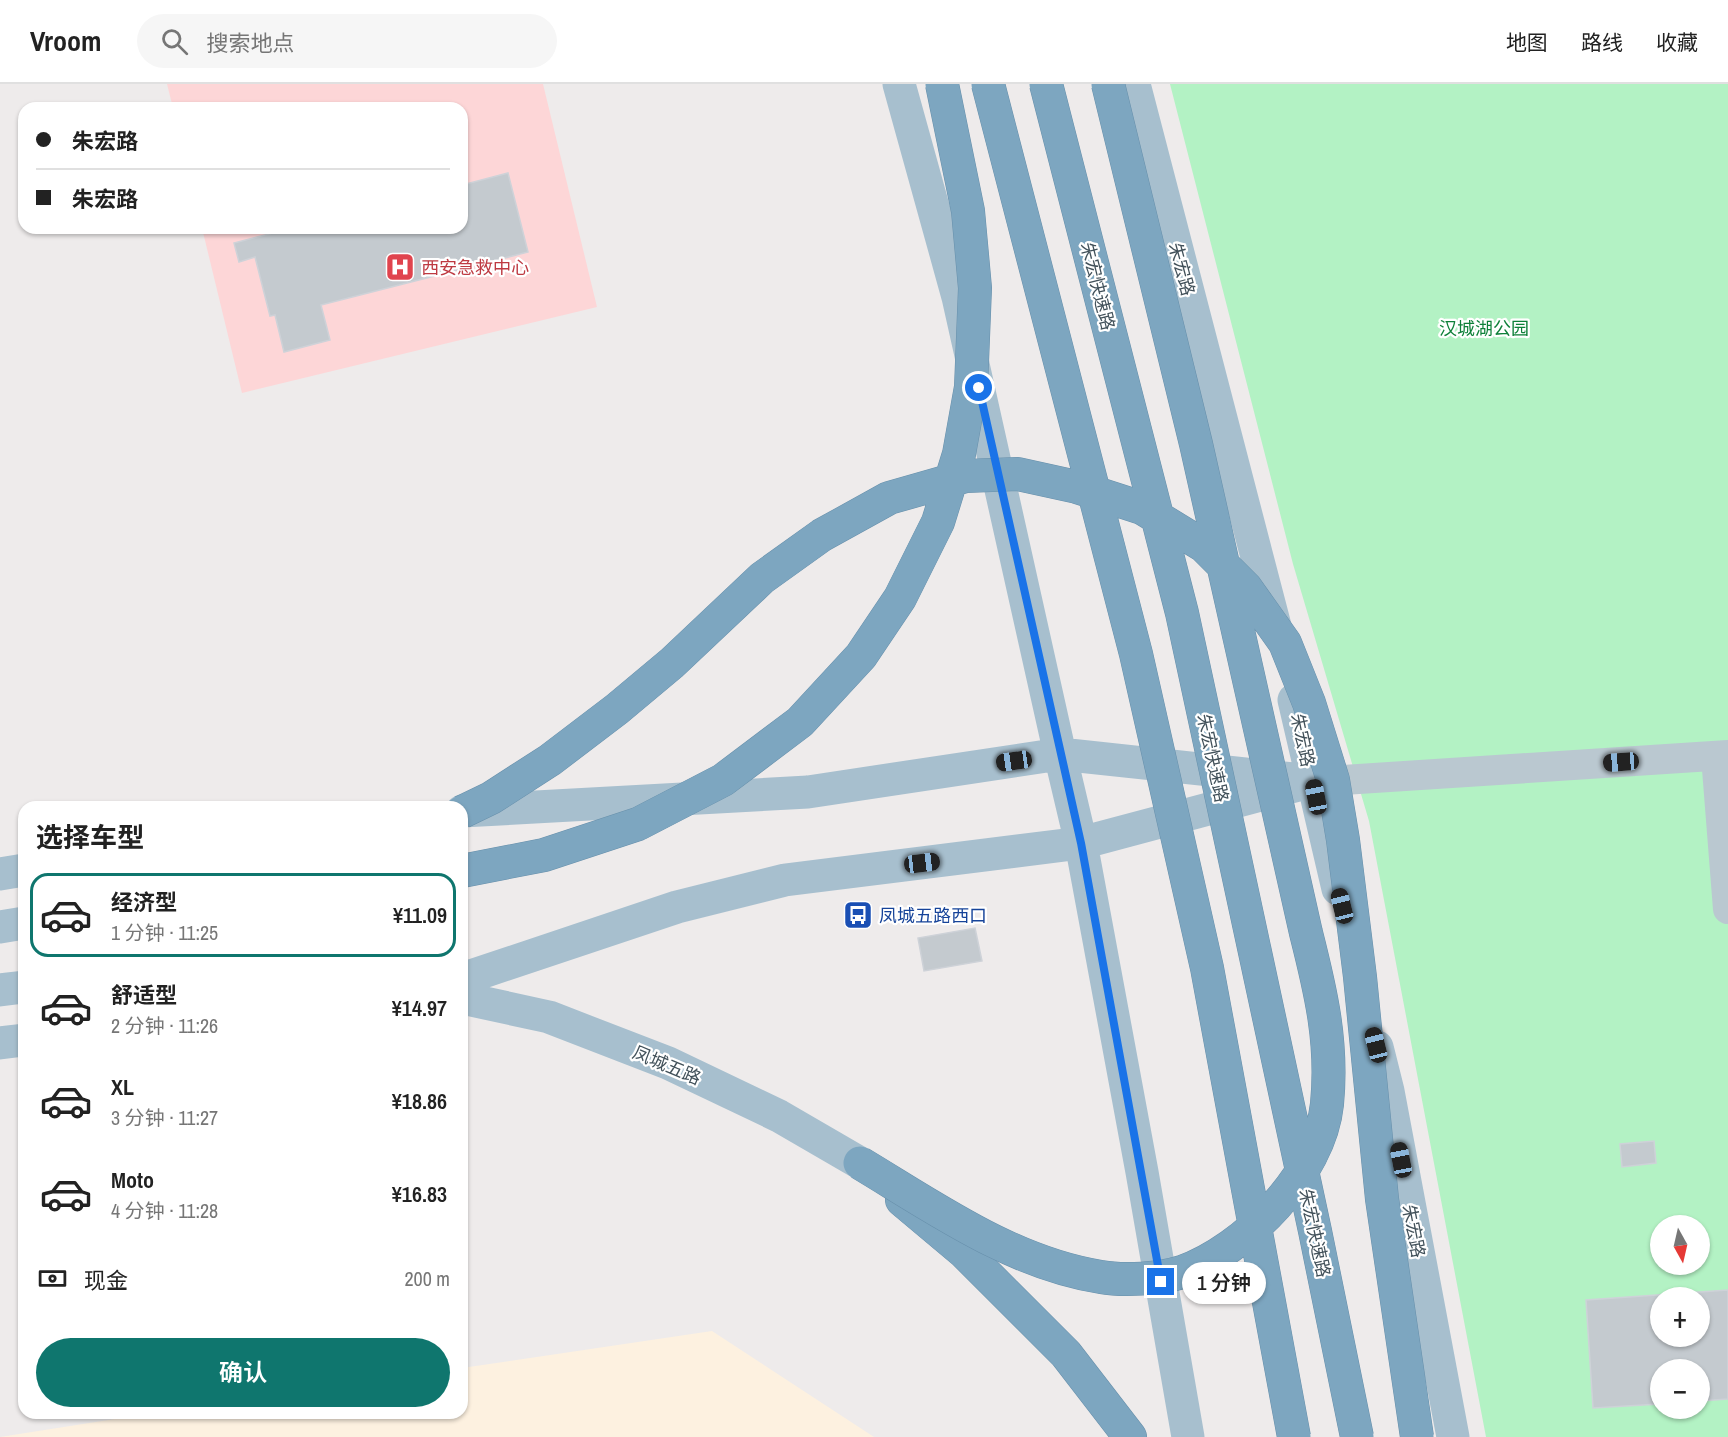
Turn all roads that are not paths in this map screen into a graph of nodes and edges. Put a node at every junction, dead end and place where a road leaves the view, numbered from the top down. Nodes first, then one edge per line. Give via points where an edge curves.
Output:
1 (899, 84) edge
2 (942, 84) edge
3 (988, 84) edge
4 (1046, 84) edge
5 (1108, 84) edge
6 (1134, 84) edge
7 (1060, 754) junction
8 (1722, 755) edge
9 (1312, 782) junction
10 (468, 809) edge
11 (468, 812) edge
12 (1081, 843) junction
13 (18, 871) edge
14 (468, 871) edge
15 (0, 874) edge
16 (1728, 909) edge
17 (18, 924) edge
18 (0, 927) edge
19 (468, 977) edge
20 (18, 988) edge
21 (0, 990) edge
22 (468, 999) edge
23 (18, 1041) edge
24 (0, 1043) edge
25 (860, 1163) junction
26 (1130, 1437) edge
27 (1188, 1437) edge
28 (1294, 1437) edge
29 (1357, 1437) edge
30 (1417, 1437) edge
31 (1453, 1437) edge

1 - 7 main road via 958,297
2 - 14 highway, bridge via 968,212 975,288 971,387 959,454 938,522 900,598 861,656 800,722 723,780 638,824 544,855
3 - 28 highway, bridge via 1136,654 1202,944
4 - 29 highway, 朱宏快速路, bridge via 1182,613
5 - 25 highway, bridge via 1196,444 1323,996 1329,1054 1327,1106 1316,1148 1286,1195 1250,1231 1217,1257 1180,1273 1147,1278 1103,1278 1054,1267 981,1235
6 - 9 main road, 朱宏路 via 1299,717
7 - 9 main road
7 - 11 main road via 808,792
7 - 12 main road
8 - 9 lane
8 - 16 lane
9 - 12 main road
9 - 31 main road, 朱宏路 via 1388,1091
10 - 30 highway, bridge via 550,760 617,709 762,578 822,534 889,498 966,476 1018,474 1077,486 1142,508 1204,546 1246,588 1285,644 1333,780 1360,977 1382,1199
12 - 19 main road via 785,880 677,907
12 - 27 main road
13 - 15 main road
17 - 18 main road
20 - 21 main road
22 - 25 main road, 凤城五路 via 549,1017 668,1063 779,1116
23 - 24 main road
25 - 26 highway, bridge via 964,1252 1066,1354

